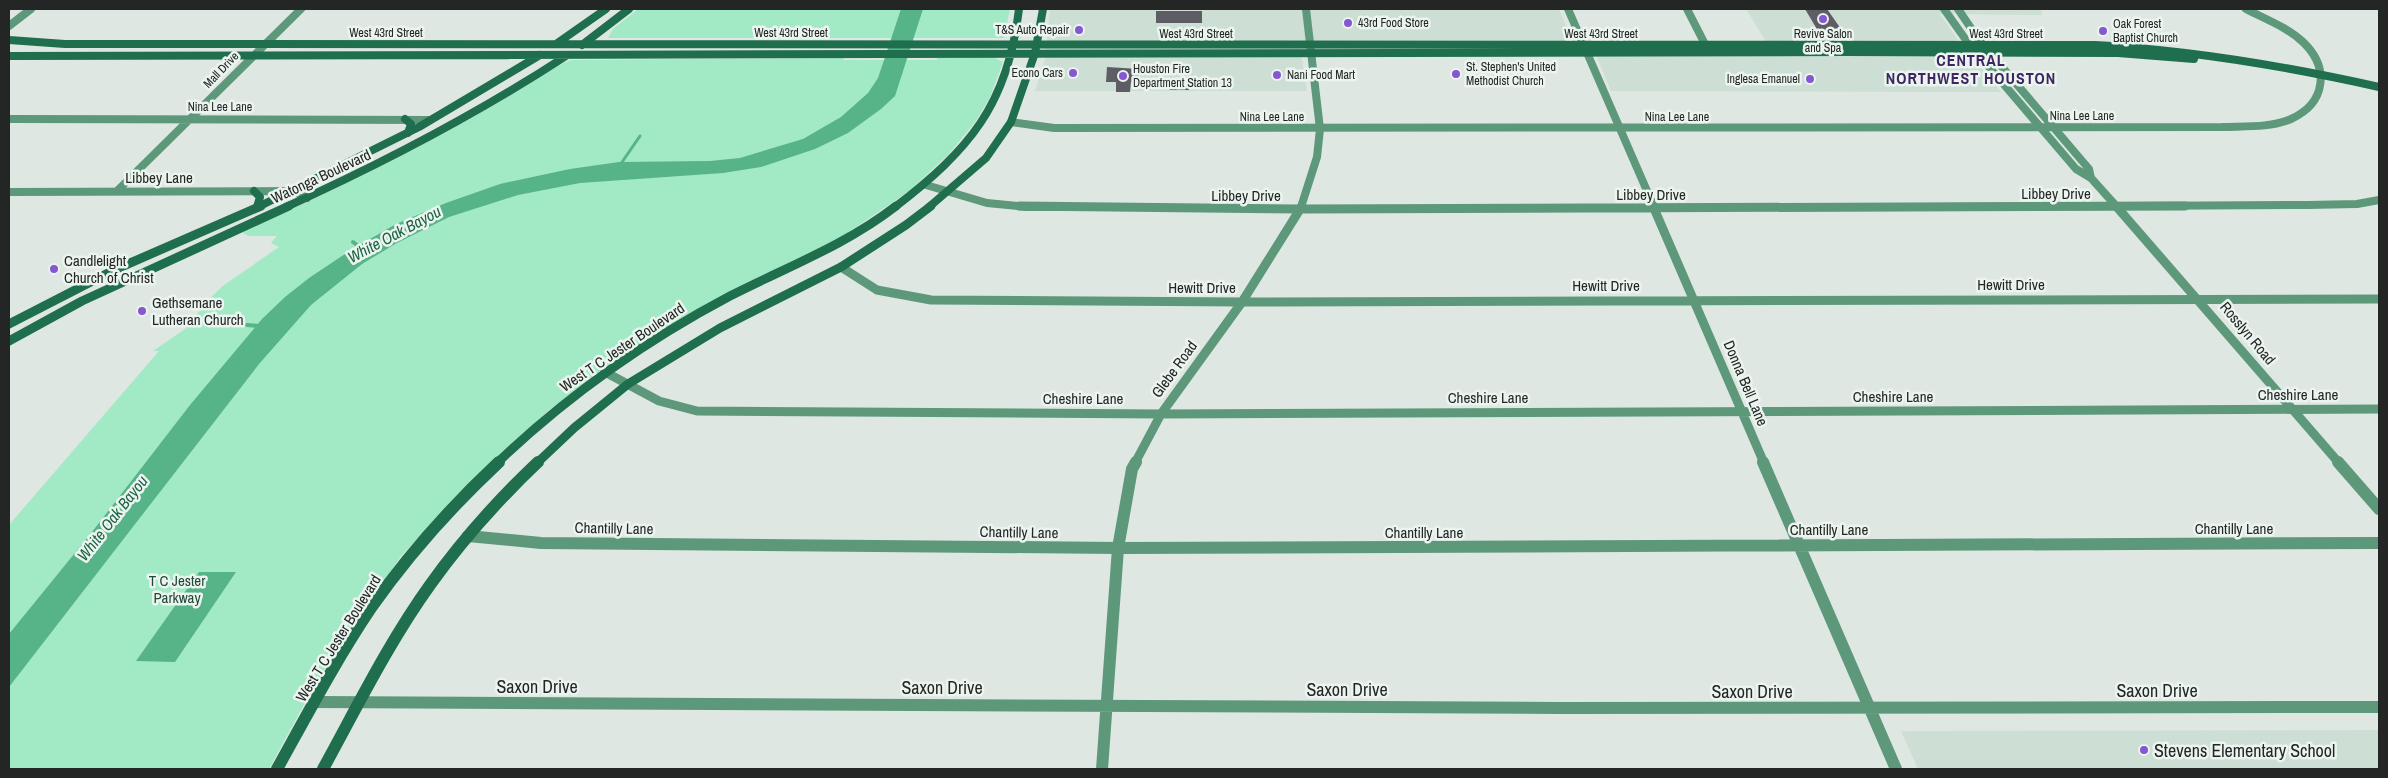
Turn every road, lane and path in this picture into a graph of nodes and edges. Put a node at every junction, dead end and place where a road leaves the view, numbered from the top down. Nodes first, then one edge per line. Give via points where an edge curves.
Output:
1 (31, 9) edge
2 (300, 9) edge
3 (606, 9) edge
4 (630, 9) edge
5 (1019, 9) edge
6 (1043, 9) edge
7 (1306, 9) edge
8 (1568, 9) edge
9 (1686, 9) edge
10 (1944, 9) edge
11 (1958, 9) edge
12 (2246, 9) edge
13 (9, 26) edge
14 (9, 40) edge
15 (128, 44) junction
16 (263, 44) junction
17 (557, 44) junction
18 (584, 44) junction
19 (778, 44) junction
20 (400, 45) junction
21 (1130, 45) junction
22 (1705, 45) junction
23 (1830, 45) junction
24 (1970, 45) junction
25 (1984, 45) junction
26 (1012, 49) junction
27 (1035, 49) junction
28 (1200, 49) junction
29 (1310, 49) junction
30 (1586, 49) junction
31 (1836, 52) junction
32 (1976, 52) junction
33 (1710, 53) junction
34 (1990, 53) junction
35 (1133, 54) junction
36 (567, 55) junction
37 (772, 55) junction
38 (9, 56) edge
39 (114, 56) junction
40 (251, 56) junction
41 (390, 56) junction
42 (539, 56) junction
43 (2320, 76) junction
44 (2379, 87) edge
45 (2379, 94) edge
46 (190, 118) junction
47 (9, 119) edge
48 (405, 119) junction
49 (430, 120) junction
50 (1011, 122) junction
51 (2040, 127) junction
52 (2055, 127) junction
53 (1620, 128) junction
54 (1320, 129) junction
55 (408, 133) junction
56 (2091, 178) junction
57 (926, 185) junction
58 (117, 191) junction
59 (254, 191) junction
60 (294, 191) junction
61 (9, 192) edge
62 (948, 193) junction
63 (307, 198) junction
64 (2379, 200) edge
65 (2117, 206) junction
66 (257, 207) junction
67 (1654, 207) junction
68 (1301, 209) junction
69 (841, 267) junction
70 (2199, 299) junction
71 (2379, 299) edge
72 (1694, 300) junction
73 (1242, 302) junction
74 (9, 324) edge
75 (9, 341) edge
76 (605, 372) junction
77 (628, 384) junction
78 (2293, 409) junction
79 (2379, 409) edge
80 (1742, 411) junction
81 (1161, 414) junction
82 (2379, 509) edge
83 (468, 536) junction
84 (2379, 543) edge
85 (1800, 544) junction
86 (1118, 548) junction
87 (315, 702) junction
88 (358, 703) junction
89 (1106, 705) junction
90 (2379, 707) edge
91 (1870, 709) junction
92 (277, 769) edge
93 (323, 769) edge
94 (1102, 769) edge
95 (1896, 769) edge

1 - 13 street
2 - 16 street, Mall Drive
3 - 17 main road, Watonga Boulevard
4 - 18 main road, Watonga Boulevard
5 - 26 main road, West T C Jester Boulevard
6 - 27 main road
7 - 29 street, Glebe Road
8 - 30 street, Donna Bell Lane
9 - 22 street
10 - 24 street, Rosslyn Road
11 - 25 street, Rosslyn Road
12 - 43 street via 2282,26 2303,42 2318,62
14 - 15 main road, West 43rd Street
15 - 16 main road, West 43rd Street
15 - 39 main road
16 - 20 main road, West 43rd Street
16 - 40 street, Mall Drive
17 - 18 main road, West 43rd Street
17 - 20 main road, West 43rd Street
17 - 42 main road, Watonga Boulevard
18 - 19 main road, West 43rd Street
18 - 36 main road, Watonga Boulevard
19 - 26 main road, West 43rd Street via 936,44
19 - 37 main road
20 - 41 main road
21 - 27 main road, West 43rd Street
21 - 28 main road, West 43rd Street
21 - 35 main road
22 - 23 main road, West 43rd Street
22 - 30 main road, West 43rd Street
22 - 33 street
23 - 24 main road, West 43rd Street
23 - 31 main road
24 - 25 main road, West 43rd Street
24 - 32 street, Rosslyn Road
25 - 34 street, Rosslyn Road
25 - 43 main road, West 43rd Street via 2142,47 2239,58
26 - 27 main road, West 43rd Street
26 - 37 main road, West 43rd Street via 932,55
26 - 57 main road, West T C Jester Boulevard via 998,94 986,116 967,142
27 - 35 main road, West 43rd Street
27 - 50 main road
28 - 29 main road, West 43rd Street
28 - 35 main road, West 43rd Street
29 - 30 main road, West 43rd Street
29 - 54 street, Glebe Road
30 - 33 main road, West 43rd Street
30 - 53 street, Donna Bell Lane
31 - 32 main road, West 43rd Street
31 - 33 main road, West 43rd Street
32 - 34 main road, West 43rd Street
32 - 51 street, Rosslyn Road
34 - 43 main road, West 43rd Street via 2118,53
34 - 52 street, Rosslyn Road
36 - 37 main road, West 43rd Street
36 - 42 main road, West 43rd Street
36 - 63 main road, Watonga Boulevard via 450,126
38 - 39 main road, West 43rd Street
39 - 40 main road, West 43rd Street
40 - 41 main road, West 43rd Street
40 - 46 street, Mall Drive
41 - 42 main road, West 43rd Street
42 - 49 main road, Watonga Boulevard
43 - 44 main road, West 43rd Street
43 - 45 main road, West 43rd Street
43 - 52 street, Nina Lee Lane via 2321,89 2311,106 2290,119 2262,124
46 - 47 street, Nina Lee Lane
46 - 48 street, Nina Lee Lane
46 - 58 street, Mall Drive
48 - 49 street, Nina Lee Lane
48 - 55 main road via 411,124
49 - 55 main road, Watonga Boulevard
50 - 54 street, Nina Lee Lane via 1054,128
50 - 62 main road via 986,158
51 - 52 street, Nina Lee Lane
51 - 53 street, Nina Lee Lane
51 - 56 street, Rosslyn Road via 2076,168
52 - 56 street, Rosslyn Road via 2089,169
53 - 54 street, Nina Lee Lane
53 - 67 street, Donna Bell Lane
54 - 68 street, Glebe Road via 1317,157
55 - 60 main road, Watonga Boulevard
56 - 65 street, Rosslyn Road
57 - 62 street, Libbey Drive
57 - 76 main road, West T C Jester Boulevard via 818,255 734,294
58 - 59 street, Libbey Lane
58 - 61 street, Libbey Lane
59 - 60 street, Libbey Lane
59 - 66 main road via 260,197
60 - 63 street, Libbey Lane
60 - 66 main road, Watonga Boulevard
62 - 68 street, Libbey Drive via 1005,207
62 - 69 main road
63 - 75 main road, Watonga Boulevard via 82,301
64 - 65 street, Libbey Drive via 2357,204
65 - 67 street, Libbey Drive
65 - 70 street, Rosslyn Road
66 - 74 main road, Watonga Boulevard via 114,269
67 - 68 street, Libbey Drive
67 - 72 street, Donna Bell Lane
68 - 73 street, Glebe Road
69 - 73 street, Hewitt Drive via 877,290 931,300
69 - 77 main road via 720,328
70 - 71 street, Hewitt Drive
70 - 72 street, Hewitt Drive
70 - 78 street, Rosslyn Road
72 - 73 street, Hewitt Drive
72 - 80 street, Donna Bell Lane
73 - 81 street, Glebe Road
76 - 77 street, Cheshire Lane
76 - 87 main road, West T C Jester Boulevard via 561,406 469,490 387,587
77 - 81 street, Cheshire Lane via 659,400 696,411
77 - 83 main road via 574,428 520,479
78 - 79 street, Cheshire Lane
78 - 80 street, Cheshire Lane
78 - 82 street, Rosslyn Road
80 - 81 street, Cheshire Lane
80 - 85 street, Donna Bell Lane
81 - 86 street, Glebe Road via 1132,469
83 - 86 street, Chantilly Lane via 541,543
83 - 88 main road via 430,585
84 - 85 street, Chantilly Lane
85 - 86 street, Chantilly Lane
85 - 91 street, Donna Bell Lane
86 - 89 street, Glebe Road
87 - 88 street, Saxon Drive
87 - 92 main road, West T C Jester Boulevard
88 - 89 street, Saxon Drive
88 - 93 main road
89 - 91 street, Saxon Drive
89 - 94 street, Glebe Road
90 - 91 street, Saxon Drive
91 - 95 street, Donna Bell Lane

